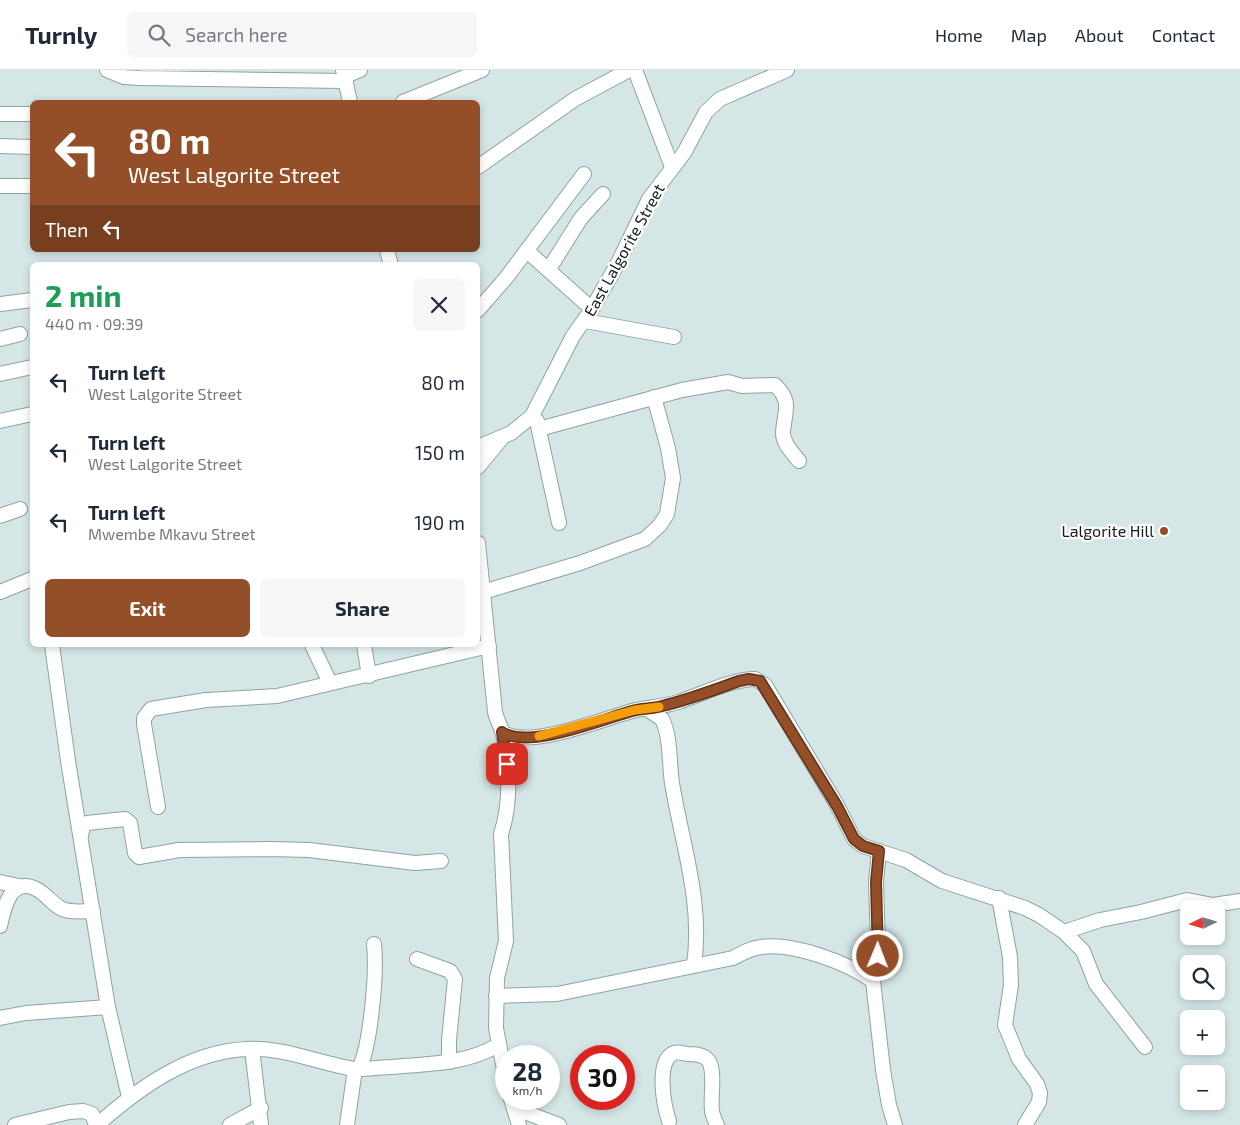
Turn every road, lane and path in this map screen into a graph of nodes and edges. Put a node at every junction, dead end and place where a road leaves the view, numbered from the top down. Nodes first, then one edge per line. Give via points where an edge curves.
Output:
1 (107, 70) edge
2 (360, 70) edge
3 (482, 70) edge
4 (629, 70) edge
5 (635, 70) edge
6 (787, 70) edge
7 (345, 76) edge
8 (350, 100) edge
9 (408, 100) edge
10 (0, 114) edge
11 (30, 114) edge
12 (0, 146) edge
13 (30, 146) edge
14 (480, 166) edge
15 (672, 167) junction
16 (584, 174) dead end
17 (0, 186) edge
18 (30, 186) edge
19 (603, 194) dead end
20 (527, 251) junction
21 (549, 269) junction
22 (30, 300) edge
23 (0, 304) edge
24 (480, 308) edge
25 (588, 315) junction
26 (20, 334) dead end
27 (674, 337) dead end
28 (0, 339) edge
29 (30, 367) edge
30 (0, 374) edge
31 (654, 397) junction
32 (535, 412) junction
33 (30, 414) edge
34 (0, 421) edge
35 (539, 429) junction
36 (505, 436) junction
37 (480, 445) edge
38 (798, 461) dead end
39 (480, 465) edge
40 (20, 509) dead end
41 (0, 516) edge
42 (559, 522) dead end
43 (480, 563) edge
44 (30, 580) edge
45 (0, 592) edge
46 (483, 592) junction
47 (489, 646) junction
48 (52, 647) edge
49 (313, 647) edge
50 (364, 647) edge
51 (369, 676) junction
52 (330, 683) junction
53 (647, 709) junction
54 (502, 732) junction
55 (158, 807) dead end
56 (81, 836) junction
57 (879, 851) junction
58 (441, 861) dead end
59 (0, 882) edge
60 (19, 886) junction
61 (999, 898) junction
62 (1240, 901) edge
63 (92, 910) junction
64 (0, 926) edge
65 (1064, 932) junction
66 (374, 944) dead end
67 (417, 959) dead end
68 (694, 965) junction
69 (873, 981) junction
70 (496, 996) junction
71 (108, 1007) junction
72 (0, 1018) edge
73 (498, 1045) edge
74 (495, 1047) edge
75 (1145, 1048) dead end
76 (252, 1049) junction
77 (449, 1062) junction
78 (357, 1069) junction
79 (129, 1097) junction
80 (260, 1108) junction
81 (515, 1110) edge
82 (526, 1110) edge
83 (669, 1121) dead end
84 (15, 1125) edge
85 (96, 1125) edge
86 (230, 1125) edge
87 (261, 1125) edge
88 (347, 1125) edge
89 (519, 1125) edge
90 (559, 1125) edge
91 (717, 1125) edge
92 (895, 1125) edge
93 (1025, 1125) edge

1 - 7 street via 124,77 140,78
2 - 7 street
3 - 9 street
4 - 14 street via 575,99
5 - 15 street
6 - 15 street, East Lalgorite Street via 714,103
7 - 8 street
10 - 11 street
12 - 13 street
15 - 25 street, East Lalgorite Street via 636,221 618,263
16 - 20 street
17 - 18 street
19 - 21 street via 582,218
20 - 21 street
20 - 24 street
21 - 25 street
22 - 23 street
25 - 27 street
25 - 32 street, East Lalgorite Street via 573,336
26 - 28 street
29 - 30 street
31 - 35 street
31 - 38 street via 728,382 742,386 775,384 786,400 783,435
31 - 46 street via 673,478 667,514 660,525 645,539 580,563
32 - 35 street
32 - 36 street, East Lalgorite Street
33 - 34 street
35 - 42 street
36 - 37 street, East Lalgorite Street
36 - 39 street
40 - 41 street
43 - 46 street
44 - 45 street
46 - 47 street
47 - 51 street
47 - 54 street via 495,712
48 - 56 street
49 - 52 street
50 - 51 street
51 - 52 street
52 - 55 street via 277,696 206,700 151,709 144,718 144,724
53 - 54 street via 537,737 509,737
53 - 57 street via 739,681 760,681 854,839
53 - 68 street via 662,719 667,739 674,794 695,897
54 - 70 street via 507,764 507,817 501,834 506,941
56 - 58 street via 87,823 126,819 139,856 180,850 268,849 309,850 415,863
56 - 63 street
57 - 61 street via 906,860 942,881
57 - 69 street via 876,882 878,945
59 - 60 street
60 - 63 street via 39,890 63,909 74,912
60 - 64 street via 11,892
61 - 65 street via 1039,915
61 - 93 street via 1012,985 1005,1025 1019,1059 1037,1084 1040,1094 1039,1102
62 - 65 street via 1214,905 1187,900 1100,920
63 - 71 street
65 - 75 street via 1083,951 1096,984
66 - 78 street via 370,1025 365,1055
67 - 77 street via 450,971 455,980
68 - 69 street via 733,958 761,946 783,946 833,960
68 - 70 street via 557,994
69 - 92 street via 882,1070
70 - 73 street
71 - 72 street via 26,1012
71 - 79 street
74 - 77 street
76 - 78 street
76 - 79 street via 219,1054 187,1064
76 - 80 street
77 - 78 street
78 - 88 street
79 - 85 street
80 - 86 street
80 - 87 street
81 - 89 street
82 - 90 street
83 - 91 street via 664,1091 666,1061 675,1053 698,1054 711,1066 712,1110
84 - 85 street via 76,1111 92,1114

